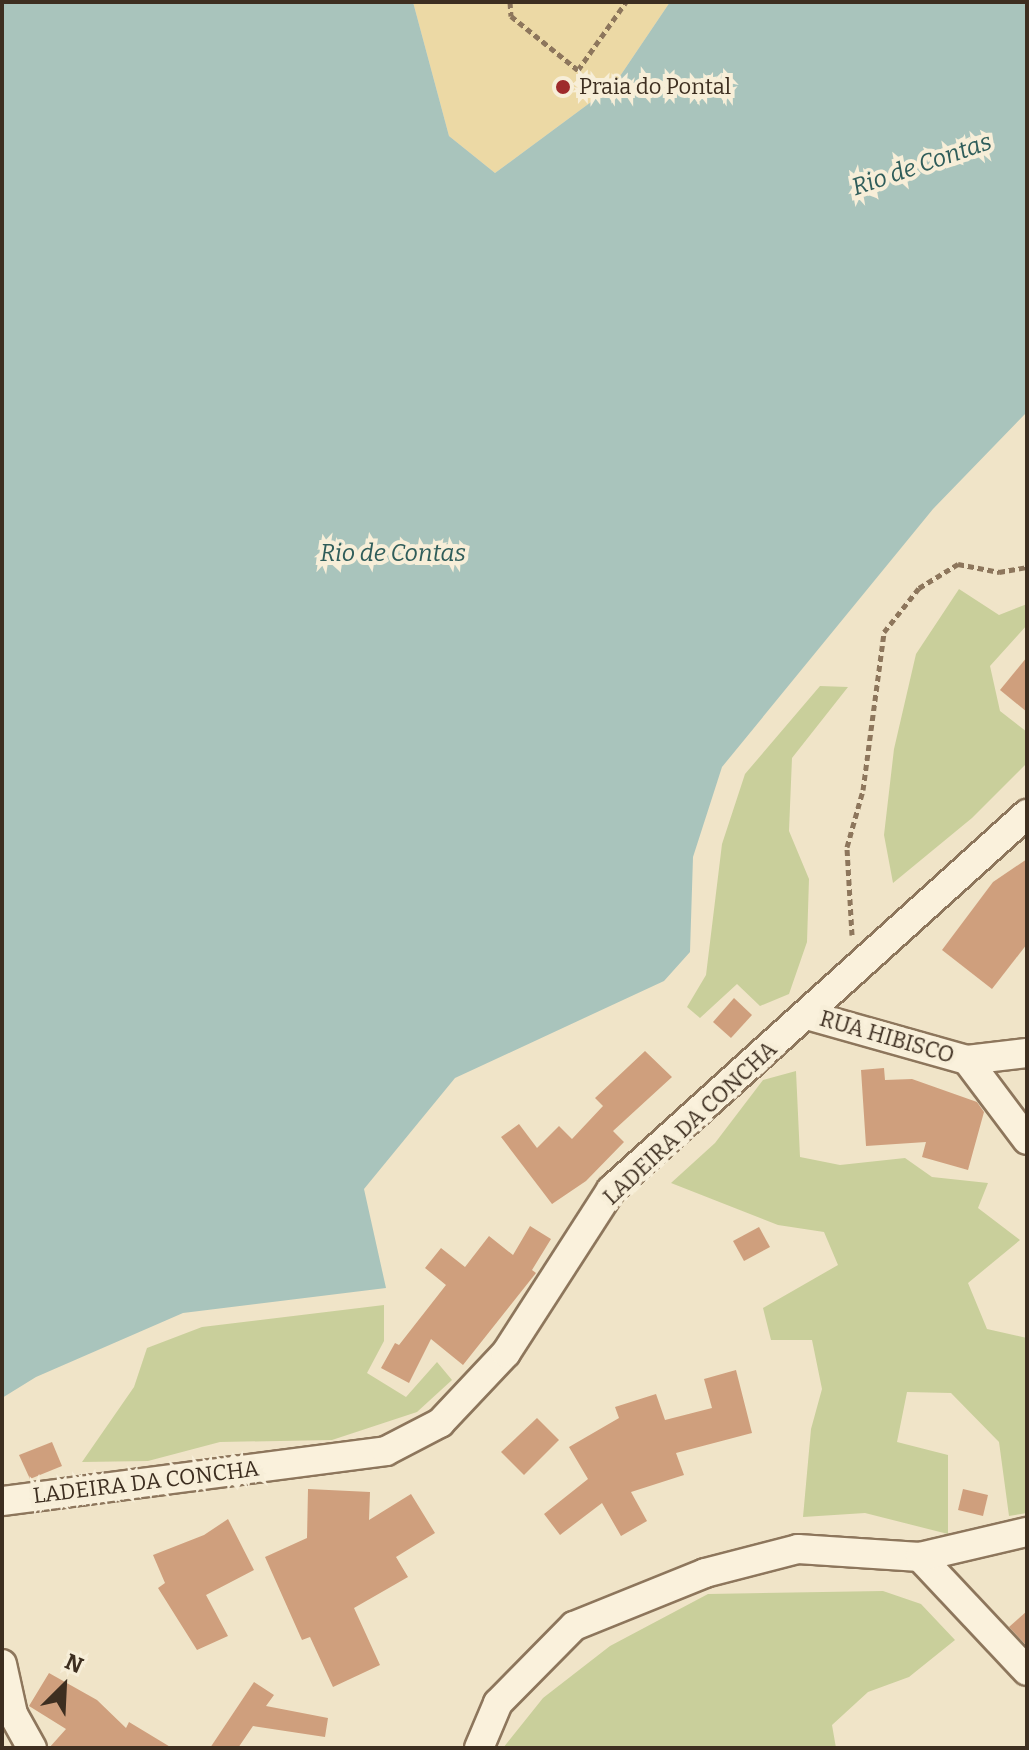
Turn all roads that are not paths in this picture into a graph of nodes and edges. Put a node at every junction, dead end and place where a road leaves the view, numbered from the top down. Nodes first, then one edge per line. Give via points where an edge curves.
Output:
1 (1027, 814) edge
2 (807, 1015) junction
3 (1027, 1053) edge
4 (967, 1060) junction
5 (1027, 1140) edge
6 (2, 1501) edge
7 (1027, 1532) edge
8 (920, 1557) junction
9 (2, 1664) edge
10 (1027, 1671) edge
11 (32, 1748) edge
12 (479, 1748) edge

1 - 2 street, LADEIRA DA CONCHA
2 - 4 street, RUA HIBISCO
2 - 6 street, LADEIRA DA CONCHA via 611,1190 506,1353 440,1423 386,1451
3 - 4 street, RUA HIBISCO
4 - 5 street, RUA HIBISCO
7 - 8 street
8 - 10 street
8 - 12 street via 798,1549 705,1573 574,1626 498,1703
9 - 11 street via 13,1714

